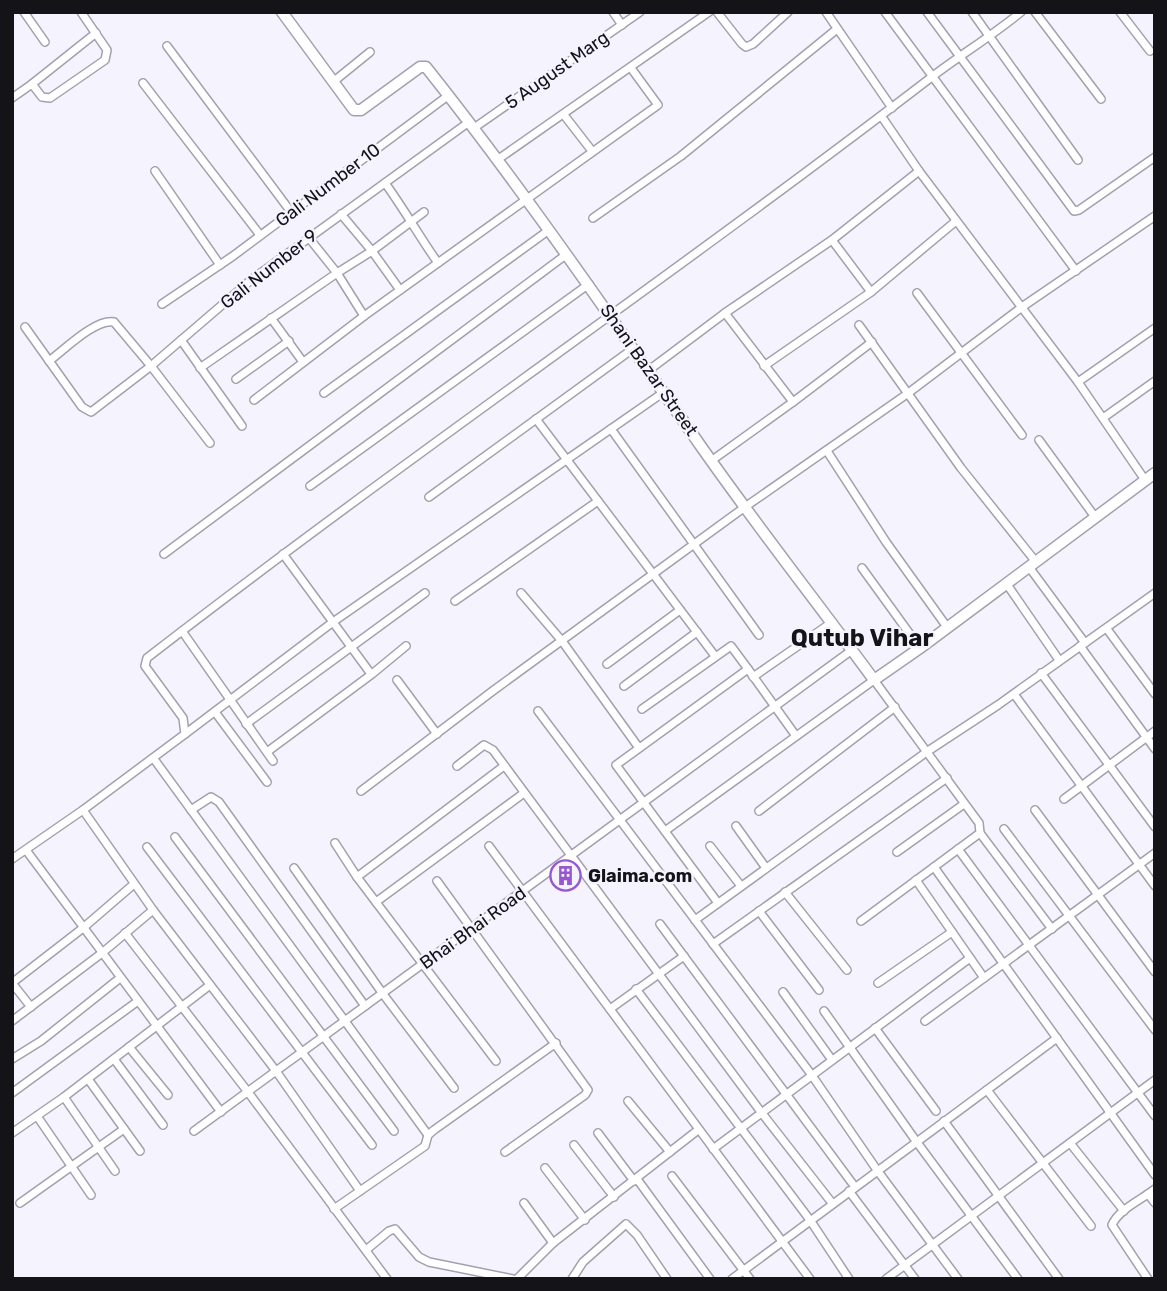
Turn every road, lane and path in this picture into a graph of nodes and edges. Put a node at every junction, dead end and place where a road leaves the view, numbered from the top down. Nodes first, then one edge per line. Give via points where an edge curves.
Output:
1 (24, 12) edge
2 (81, 12) edge
3 (613, 12) edge
4 (640, 12) edge
5 (709, 12) edge
6 (717, 12) edge
7 (826, 12) edge
8 (885, 12) edge
9 (927, 12) edge
10 (972, 12) edge
11 (1021, 12) edge
12 (1035, 12) edge
13 (1120, 12) edge
14 (287, 14) edge
15 (783, 14) edge
16 (622, 25) junction
17 (837, 29) junction
18 (96, 33) junction
19 (990, 36) junction
20 (45, 42) dead end
21 (167, 46) dead end
22 (1150, 51) dead end
23 (370, 52) dead end
24 (960, 56) junction
25 (631, 68) junction
26 (933, 76) junction
27 (333, 82) junction
28 (143, 83) dead end
29 (32, 84) junction
30 (449, 95) junction
31 (12, 98) edge
32 (1101, 99) dead end
33 (892, 108) junction
34 (564, 115) junction
35 (881, 117) junction
36 (472, 125) junction
37 (592, 151) junction
38 (1155, 157) edge
39 (498, 160) junction
40 (1079, 160) dead end
41 (155, 171) dead end
42 (919, 172) junction
43 (385, 183) junction
44 (526, 199) junction
45 (291, 212) junction
46 (424, 212) dead end
47 (341, 214) junction
48 (1155, 216) edge
49 (593, 218) dead end
50 (956, 221) junction
51 (411, 222) junction
52 (549, 230) junction
53 (260, 235) junction
54 (309, 237) junction
55 (832, 240) junction
56 (372, 251) junction
57 (567, 254) junction
58 (438, 263) junction
59 (220, 265) junction
60 (1076, 271) junction
61 (337, 272) junction
62 (589, 284) junction
63 (400, 290) junction
64 (871, 292) junction
65 (917, 293) dead end
66 (162, 304) dead end
67 (1022, 307) junction
68 (725, 313) junction
69 (611, 314) junction
70 (364, 316) junction
71 (271, 318) junction
72 (859, 325) dead end
73 (25, 327) dead end
74 (1155, 328) edge
75 (181, 340) junction
76 (289, 341) junction
77 (872, 342) junction
78 (635, 348) junction
79 (962, 353) junction
80 (49, 361) junction
81 (303, 362) junction
82 (151, 366) junction
83 (764, 366) junction
84 (200, 368) junction
85 (649, 370) junction
86 (236, 379) dead end
87 (1155, 381) edge
88 (1078, 382) junction
89 (664, 392) junction
90 (324, 393) dead end
91 (907, 394) junction
92 (254, 400) dead end
93 (793, 402) junction
94 (1103, 418) junction
95 (536, 419) junction
96 (242, 426) dead end
97 (611, 429) junction
98 (1022, 435) dead end
99 (1039, 440) dead end
100 (209, 443) dead end
101 (827, 450) junction
102 (568, 459) junction
103 (712, 461) junction
104 (1155, 473) edge
105 (1145, 480) junction
106 (310, 486) dead end
107 (429, 497) dead end
108 (598, 501) junction
109 (745, 508) junction
110 (1095, 517) junction
111 (693, 545) junction
112 (164, 554) dead end
113 (283, 554) junction
114 (1032, 565) junction
115 (862, 568) dead end
116 (653, 575) junction
117 (1006, 583) junction
118 (425, 593) dead end
119 (521, 593) dead end
120 (1153, 597) edge
121 (455, 601) dead end
122 (680, 610) junction
123 (333, 622) junction
124 (831, 623) junction
125 (947, 627) junction
126 (1107, 629) junction
127 (182, 631) junction
128 (697, 632) junction
129 (759, 635) dead end
130 (562, 641) junction
131 (1083, 644) junction
132 (405, 646) dead end
133 (352, 648) junction
134 (920, 649) junction
135 (852, 650) junction
136 (715, 656) junction
137 (1059, 660) junction
138 (607, 664) dead end
139 (748, 669) junction
140 (1041, 673) junction
141 (371, 674) junction
142 (753, 677) junction
143 (397, 680) dead end
144 (874, 680) junction
145 (624, 686) dead end
146 (1014, 694) junction
147 (1155, 694) edge
148 (230, 701) junction
149 (775, 705) junction
150 (895, 707) junction
151 (642, 709) dead end
152 (538, 711) dead end
153 (215, 712) junction
154 (246, 724) junction
155 (1155, 730) edge
156 (185, 734) junction
157 (437, 734) junction
158 (796, 736) junction
159 (1146, 737) junction
160 (639, 748) junction
161 (1155, 749) edge
162 (928, 751) junction
163 (267, 752) junction
164 (154, 759) junction
165 (273, 761) dead end
166 (457, 766) dead end
167 (504, 766) junction
168 (1110, 766) junction
169 (947, 778) junction
170 (267, 782) dead end
171 (1082, 786) junction
172 (361, 791) dead end
173 (524, 793) junction
174 (1064, 799) dead end
175 (644, 803) junction
176 (964, 804) junction
177 (83, 810) junction
178 (191, 810) junction
179 (1035, 810) dead end
180 (759, 811) dead end
181 (620, 820) junction
182 (736, 826) dead end
183 (1155, 827) edge
184 (1004, 829) dead end
185 (665, 831) junction
186 (980, 833) junction
187 (174, 837) dead end
188 (335, 844) dead end
189 (489, 846) dead end
190 (710, 846) dead end
191 (147, 847) dead end
192 (958, 849) junction
193 (26, 850) junction
194 (897, 852) dead end
195 (1155, 853) edge
196 (572, 856) junction
197 (12, 859) edge
198 (1139, 865) junction
199 (934, 867) junction
200 (295, 868) dead end
201 (766, 868) junction
202 (357, 877) junction
203 (916, 880) junction
204 (437, 881) dead end
205 (134, 884) junction
206 (741, 886) junction
207 (1155, 886) edge
208 (522, 892) junction
209 (785, 892) junction
210 (1098, 894) junction
211 (376, 902) junction
212 (718, 903) junction
213 (153, 909) junction
214 (759, 911) junction
215 (1070, 915) junction
216 (695, 920) junction
217 (861, 921) dead end
218 (660, 924) dead end
219 (83, 928) junction
220 (471, 929) junction
221 (1052, 929) junction
222 (952, 932) junction
223 (125, 933) junction
224 (713, 944) junction
225 (1030, 944) junction
226 (102, 953) junction
227 (684, 956) junction
228 (970, 958) junction
229 (1004, 963) junction
230 (422, 965) junction
231 (847, 970) dead end
232 (1155, 972) edge
233 (658, 974) junction
234 (120, 978) junction
235 (984, 978) junction
236 (12, 983) edge
237 (878, 983) dead end
238 (211, 985) junction
239 (636, 989) junction
240 (819, 990) dead end
241 (783, 992) dead end
242 (383, 994) junction
243 (138, 1002) junction
244 (365, 1006) junction
245 (31, 1007) junction
246 (182, 1007) junction
247 (610, 1009) junction
248 (824, 1011) dead end
249 (12, 1021) edge
250 (925, 1021) dead end
251 (345, 1022) junction
252 (157, 1026) junction
253 (875, 1028) junction
254 (1155, 1030) edge
255 (324, 1037) junction
256 (1057, 1038) junction
257 (556, 1043) junction
258 (129, 1047) junction
259 (849, 1047) junction
260 (301, 1053) junction
261 (12, 1059) edge
262 (114, 1059) junction
263 (832, 1060) junction
264 (495, 1061) dead end
265 (276, 1071) junction
266 (811, 1074) junction
267 (88, 1079) junction
268 (1155, 1080) edge
269 (454, 1088) dead end
270 (986, 1090) junction
271 (248, 1092) junction
272 (12, 1093) edge
273 (785, 1093) junction
274 (1137, 1093) junction
275 (168, 1095) dead end
276 (64, 1097) junction
277 (628, 1101) dead end
278 (936, 1111) dead end
279 (221, 1112) junction
280 (761, 1112) junction
281 (1110, 1113) junction
282 (37, 1116) junction
283 (1155, 1116) edge
284 (944, 1121) junction
285 (163, 1125) dead end
286 (739, 1128) junction
287 (124, 1129) junction
288 (698, 1130) junction
289 (194, 1131) dead end
290 (394, 1131) dead end
291 (12, 1133) edge
292 (598, 1133) dead end
293 (428, 1135) junction
294 (916, 1141) junction
295 (1070, 1143) junction
296 (372, 1145) dead end
297 (574, 1145) dead end
298 (98, 1147) junction
299 (712, 1149) junction
300 (140, 1151) dead end
301 (505, 1152) dead end
302 (670, 1152) junction
303 (1043, 1163) junction
304 (72, 1167) junction
305 (545, 1168) dead end
306 (877, 1170) junction
307 (115, 1171) dead end
308 (1155, 1175) edge
309 (672, 1176) dead end
310 (635, 1180) junction
311 (852, 1189) junction
312 (360, 1191) junction
313 (1152, 1192) edge
314 (90, 1195) dead end
315 (999, 1195) junction
316 (614, 1197) junction
317 (20, 1203) dead end
318 (524, 1203) dead end
319 (832, 1203) junction
320 (1155, 1203) edge
321 (334, 1209) junction
322 (1124, 1211) junction
323 (972, 1215) junction
324 (585, 1220) junction
325 (810, 1220) junction
326 (1091, 1226) dead end
327 (781, 1242) junction
328 (553, 1243) junction
329 (932, 1244) junction
330 (366, 1250) junction
331 (905, 1265) junction
332 (743, 1270) junction
333 (387, 1279) edge
334 (515, 1279) edge
335 (572, 1279) edge
336 (667, 1279) edge
337 (710, 1279) edge
338 (732, 1279) edge
339 (750, 1279) edge
340 (810, 1279) edge
341 (849, 1279) edge
342 (886, 1279) edge
343 (915, 1279) edge
344 (958, 1279) edge
345 (1018, 1279) edge
346 (1059, 1279) edge
347 (1148, 1279) edge

1 - 20 street
2 - 18 street
3 - 16 street
4 - 16 street, 5 August Marg
5 - 25 street
6 - 15 street via 746,47
7 - 17 street
8 - 26 street
9 - 24 street
10 - 19 street
11 - 19 street
12 - 32 street
13 - 22 street
14 - 27 street
16 - 36 street, 5 August Marg
17 - 33 street
17 - 49 street via 681,156
18 - 29 street
18 - 29 street via 107,50 105,60 50,98 43,97
19 - 24 street
19 - 40 street
21 - 45 street
23 - 27 street
24 - 26 street
24 - 38 street via 1074,211
25 - 34 street
25 - 37 street via 658,105
26 - 33 street
26 - 60 street
27 - 30 street, Shani Bazar Street via 358,111 420,67 426,67
28 - 53 street, Gali Number 10
29 - 31 street
30 - 36 street, Shani Bazar Street
30 - 45 street, Gali Number 10
33 - 35 street
34 - 37 street
34 - 39 street
35 - 42 street
35 - 69 street
36 - 39 street, Shani Bazar Street
36 - 43 street, Gali Number 9
37 - 44 street
39 - 44 street, Shani Bazar Street
41 - 59 street
42 - 50 street
42 - 55 street
43 - 47 street, Gali Number 9
43 - 51 street
44 - 52 street, Shani Bazar Street
44 - 58 street
45 - 53 street, Gali Number 10
46 - 51 street
47 - 54 street, Gali Number 9
47 - 56 street
48 - 60 street
50 - 64 street
50 - 67 street
51 - 56 street
51 - 58 street
52 - 57 street, Shani Bazar Street
52 - 90 street
53 - 59 street
54 - 61 street
54 - 75 street, Gali Number 9
55 - 64 street
55 - 68 street
56 - 61 street
56 - 63 street
57 - 62 street, Shani Bazar Street
57 - 112 street
58 - 63 street
59 - 66 street
60 - 67 street
61 - 70 street
61 - 71 street
62 - 69 street, Shani Bazar Street
62 - 106 street
63 - 70 street
64 - 83 street
65 - 79 street
67 - 79 street
67 - 88 street
68 - 83 street
68 - 85 street
69 - 78 street, Shani Bazar Street
69 - 113 street
70 - 81 street
71 - 76 street
71 - 84 street
72 - 77 street
73 - 80 street
74 - 88 street
75 - 82 street, Gali Number 9
75 - 84 street
76 - 81 street
76 - 86 street
77 - 91 street
77 - 93 street
78 - 85 street, Shani Bazar Street
78 - 95 street
79 - 91 street
79 - 98 street
80 - 82 street via 110,320
80 - 82 street, Gali Number 9 via 82,407 91,412
81 - 92 street
82 - 100 street
83 - 93 street
84 - 96 street
85 - 89 street, Shani Bazar Street
87 - 94 street
88 - 94 street
89 - 97 street
89 - 103 street, Shani Bazar Street
91 - 101 street
91 - 114 street
93 - 103 street
94 - 105 street
95 - 102 street
95 - 107 street
97 - 102 street
97 - 111 street
99 - 110 street
101 - 109 street
101 - 125 street
102 - 108 street
102 - 123 street
103 - 109 street, Shani Bazar Street
104 - 105 street
105 - 110 street
108 - 116 street
108 - 121 street
109 - 111 street
109 - 124 street, Shani Bazar Street
110 - 114 street
111 - 116 street
111 - 129 street
113 - 123 street
113 - 127 street
114 - 117 street
114 - 131 street
115 - 134 street
116 - 122 street
116 - 130 street
117 - 125 street
117 - 137 street
118 - 133 street
119 - 130 street
120 - 126 street
122 - 128 street
122 - 138 street
123 - 133 street
123 - 148 street
124 - 135 street, Shani Bazar Street
124 - 142 street
125 - 134 street
126 - 131 street
126 - 147 street
127 - 148 street
127 - 156 street via 145,661 145,666 183,718
128 - 136 street
128 - 145 street
130 - 157 street
130 - 160 street
131 - 137 street
131 - 159 street
132 - 141 street
133 - 141 street
133 - 154 street
134 - 144 street
135 - 144 street, Shani Bazar Street
135 - 149 street, Bhai Bhai Road
136 - 139 street via 733,646
136 - 151 street
137 - 140 street
139 - 142 street
139 - 160 street
140 - 146 street
140 - 168 street
141 - 163 street
142 - 149 street
143 - 157 street
144 - 150 street
144 - 158 street
146 - 162 street
146 - 171 street
148 - 153 street
148 - 154 street
149 - 158 street
149 - 175 street, Bhai Bhai Road
150 - 162 street
150 - 180 street
152 - 181 street
153 - 156 street
153 - 170 street
154 - 163 street
155 - 159 street
156 - 164 street
157 - 172 street
158 - 185 street
159 - 161 street
159 - 168 street
160 - 175 street via 616,765
162 - 169 street
162 - 201 street
163 - 165 street
164 - 177 street
164 - 178 street
166 - 167 street via 484,746 493,750
167 - 173 street
167 - 202 street
168 - 171 street
168 - 183 street
169 - 176 street
169 - 209 street
171 - 174 street
171 - 198 street
173 - 196 street
173 - 211 street
175 - 181 street, Bhai Bhai Road
175 - 185 street
176 - 186 street via 980,825
176 - 194 street
177 - 193 street
177 - 205 street
178 - 244 street via 211,797 219,802
178 - 251 street
179 - 210 street
181 - 196 street, Bhai Bhai Road
181 - 216 street
182 - 201 street
184 - 215 street
185 - 212 street
186 - 192 street
186 - 221 street
187 - 255 street
188 - 202 street
189 - 208 street
190 - 206 street
191 - 260 street
192 - 199 street
192 - 225 street
193 - 197 street
193 - 219 street
195 - 198 street
196 - 208 street, Bhai Bhai Road
196 - 233 street
198 - 207 street
198 - 210 street
199 - 203 street
199 - 229 street
200 - 242 street
201 - 206 street
202 - 211 street
203 - 217 street
203 - 222 street
204 - 220 street
205 - 213 street
205 - 219 street
206 - 212 street
208 - 220 street, Bhai Bhai Road
208 - 247 street
209 - 214 street
209 - 231 street
210 - 215 street
210 - 232 street
211 - 230 street
212 - 216 street
213 - 223 street
213 - 238 street
214 - 224 street
214 - 240 street
215 - 221 street
215 - 254 street
216 - 224 street
218 - 227 street
219 - 226 street
219 - 236 street
220 - 230 street, Bhai Bhai Road
220 - 257 street
221 - 225 street
222 - 228 street
222 - 237 street
223 - 226 street
223 - 246 street
224 - 266 street
225 - 229 street
225 - 274 street
226 - 234 street
226 - 245 street
227 - 233 street
227 - 273 street
228 - 235 street
228 - 253 street
229 - 235 street
229 - 256 street
230 - 242 street, Bhai Bhai Road
230 - 264 street
233 - 239 street
233 - 280 street
234 - 243 street
234 - 261 street
235 - 250 street
236 - 245 street
238 - 246 street
238 - 265 street
239 - 247 street
239 - 286 street
241 - 263 street
242 - 244 street, Bhai Bhai Road
242 - 269 street
243 - 252 street
243 - 272 street
244 - 251 street, Bhai Bhai Road
245 - 249 street
246 - 252 street
246 - 271 street
247 - 288 street
248 - 259 street
251 - 255 street, Bhai Bhai Road
251 - 293 street
252 - 258 street
252 - 279 street
253 - 259 street
253 - 278 street
255 - 260 street, Bhai Bhai Road
255 - 290 street
256 - 270 street
256 - 281 street
257 - 293 street
257 - 301 street via 587,1085 587,1093
258 - 262 street
258 - 275 street
259 - 263 street
259 - 294 street
260 - 265 street, Bhai Bhai Road
260 - 296 street
262 - 267 street
262 - 285 street
263 - 266 street
265 - 271 street, Bhai Bhai Road
265 - 312 street
266 - 273 street
266 - 306 street
267 - 276 street
267 - 287 street
268 - 274 street
270 - 284 street
270 - 303 street
271 - 279 street, Bhai Bhai Road
271 - 321 street
273 - 280 street
273 - 311 street
274 - 281 street
274 - 283 street
276 - 282 street
276 - 298 street
277 - 302 street
279 - 289 street, Bhai Bhai Road
280 - 286 street
280 - 319 street
281 - 295 street
281 - 308 street
282 - 291 street
282 - 304 street
284 - 294 street
284 - 315 street
286 - 299 street
286 - 325 street
287 - 298 street
287 - 300 street
288 - 299 street
288 - 302 street
292 - 310 street
293 - 312 street via 425,1146
294 - 306 street
294 - 323 street
295 - 303 street
295 - 322 street
297 - 316 street
298 - 304 street
298 - 307 street
299 - 327 street
302 - 310 street
303 - 315 street
303 - 326 street
304 - 314 street
304 - 317 street
305 - 324 street
306 - 311 street
306 - 329 street
309 - 332 street
310 - 316 street
310 - 337 street
311 - 319 street
311 - 331 street
312 - 321 street
313 - 320 street
313 - 322 street
315 - 323 street
315 - 346 street
316 - 324 street
318 - 328 street
319 - 325 street
321 - 330 street
322 - 347 street via 1113,1221 1114,1229
323 - 329 street
323 - 345 street
324 - 328 street
325 - 327 street
325 - 341 street
327 - 332 street
327 - 340 street
328 - 334 street
329 - 331 street
329 - 344 street
330 - 333 street
330 - 334 street via 395,1229 429,1262
331 - 342 street
331 - 343 street
332 - 338 street
332 - 339 street
335 - 336 street via 583,1262 626,1224

